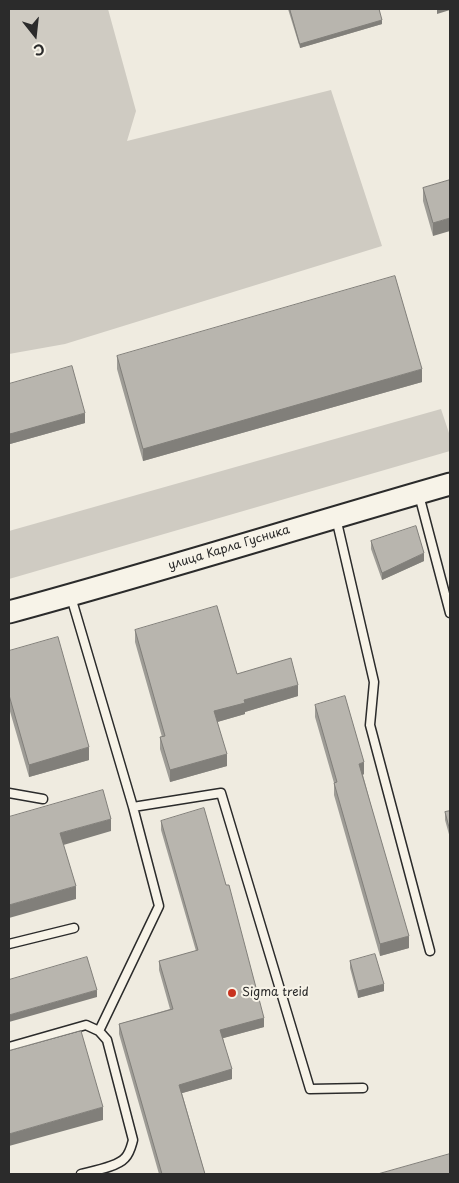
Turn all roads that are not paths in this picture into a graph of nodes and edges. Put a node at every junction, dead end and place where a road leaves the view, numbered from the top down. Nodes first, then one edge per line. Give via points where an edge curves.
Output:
1 (450, 484) edge
2 (419, 493) junction
3 (336, 517) junction
4 (70, 596) junction
5 (9, 612) edge
6 (450, 613) edge
7 (9, 793) edge
8 (43, 799) dead end
9 (134, 807) junction
10 (74, 928) dead end
11 (9, 944) edge
12 (430, 951) dead end
13 (99, 1031) junction
14 (9, 1047) edge
15 (363, 1088) dead end
16 (81, 1174) edge

1 - 2 street, улица Карла Гусника
2 - 3 street, улица Карла Гусника
2 - 6 lane
3 - 4 street, улица Карла Гусника
3 - 12 lane via 374,682 370,725
4 - 5 street, улица Карла Гусника
4 - 9 lane
7 - 8 lane
9 - 13 lane via 159,906
9 - 15 lane via 221,793 310,1089
10 - 11 lane
13 - 14 lane via 86,1025
13 - 16 lane via 107,1040 133,1140 130,1153 124,1160

